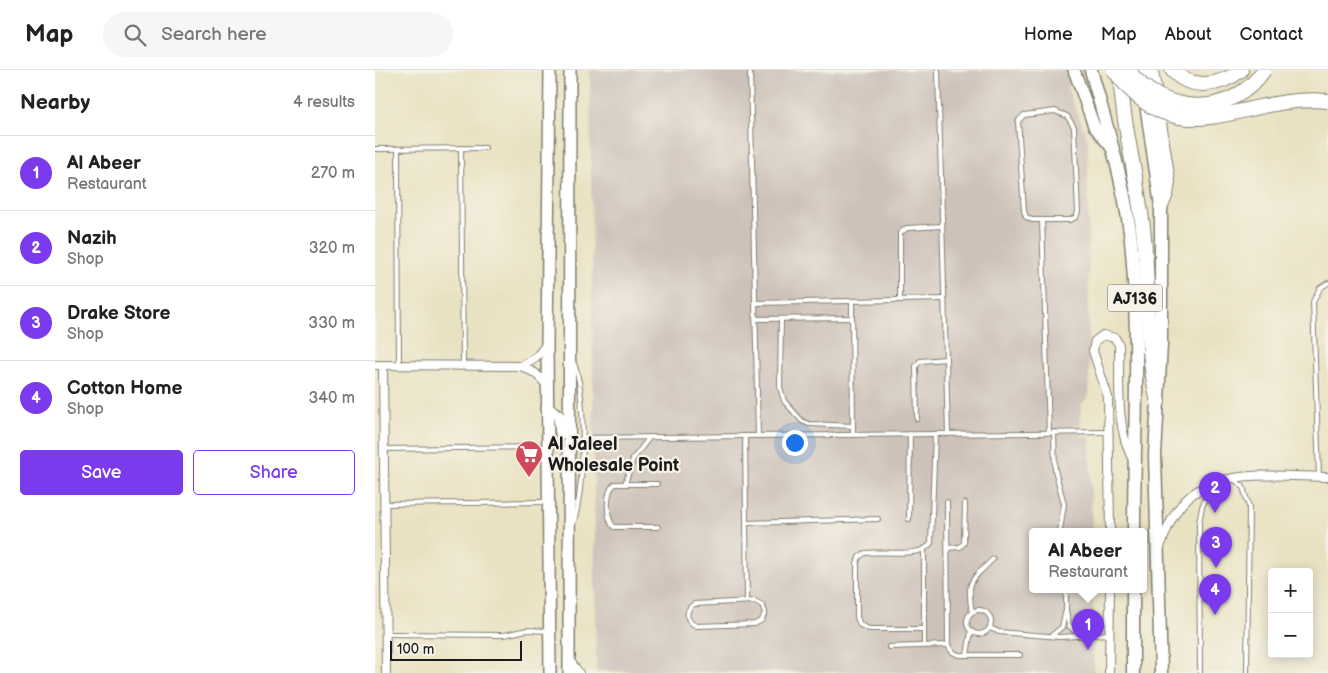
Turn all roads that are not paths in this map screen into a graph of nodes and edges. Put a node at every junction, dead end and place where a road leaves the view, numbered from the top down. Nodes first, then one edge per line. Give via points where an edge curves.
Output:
1 (550, 70) edge
2 (570, 70) edge
3 (750, 70) edge
4 (938, 70) edge
5 (1075, 70) edge
6 (1091, 70) edge
7 (1114, 70) edge
8 (1120, 70) edge
9 (1128, 70) edge
10 (1141, 70) edge
11 (1151, 70) edge
12 (1173, 70) edge
13 (1241, 70) edge
14 (1264, 70) edge
15 (1328, 101) edge
16 (461, 148) junction
17 (485, 148) dead end
18 (1112, 148) junction
19 (375, 149) edge
20 (398, 149) junction
21 (1161, 206) junction
22 (1042, 220) junction
23 (942, 226) junction
24 (1328, 283) edge
25 (944, 299) junction
26 (852, 300) junction
27 (900, 300) junction
28 (755, 302) junction
29 (852, 318) junction
30 (755, 319) junction
31 (781, 319) junction
32 (547, 344) junction
33 (568, 352) junction
34 (946, 360) junction
35 (379, 365) edge
36 (399, 365) junction
37 (463, 366) junction
38 (521, 366) junction
39 (547, 384) junction
40 (1158, 402) junction
41 (547, 408) junction
42 (917, 419) dead end
43 (853, 426) junction
44 (1109, 432) junction
45 (1051, 433) junction
46 (909, 434) junction
47 (935, 434) junction
48 (948, 434) junction
49 (853, 435) junction
50 (745, 436) junction
51 (758, 436) junction
52 (582, 438) junction
53 (649, 438) junction
54 (548, 447) junction
55 (383, 449) junction
56 (1134, 463) junction
57 (1319, 477) junction
58 (1328, 477) edge
59 (1233, 478) junction
60 (1212, 483) junction
61 (625, 484) junction
62 (657, 484) dead end
63 (549, 502) junction
64 (947, 502) dead end
65 (965, 503) dead end
66 (383, 504) junction
67 (568, 510) junction
68 (878, 519) dead end
69 (909, 519) dead end
70 (746, 523) junction
71 (658, 527) dead end
72 (1060, 528) edge
73 (1110, 528) edge
74 (1133, 528) edge
75 (568, 535) junction
76 (947, 548) junction
77 (924, 550) junction
78 (1158, 551) junction
79 (993, 559) dead end
80 (1066, 593) edge
81 (1110, 593) edge
82 (1133, 593) edge
83 (747, 601) junction
84 (1066, 610) junction
85 (972, 612) junction
86 (990, 628) junction
87 (924, 629) junction
88 (550, 631) junction
89 (971, 631) junction
90 (385, 634) junction
91 (1110, 634) junction
92 (1079, 635) junction
93 (1051, 636) junction
94 (924, 646) junction
95 (947, 646) junction
96 (889, 647) dead end
97 (967, 655) junction
98 (1020, 655) dead end
99 (569, 659) junction
100 (386, 673) edge
101 (550, 673) edge
102 (569, 673) edge
103 (579, 673) edge
104 (1109, 673) edge
105 (1133, 673) edge
106 (1161, 673) edge
107 (1200, 673) edge
108 (1247, 673) edge

1 - 32 main road
2 - 33 main road
3 - 28 lane
4 - 23 lane
5 - 18 main road via 1094,126
6 - 18 main road, AJ136
7 - 15 highway, bridge via 1125,87 1142,101 1172,117 1215,118 1282,101
8 - 40 highway via 1143,227 1151,364
9 - 14 highway, bridge via 1148,91 1193,107 1222,103 1254,82
10 - 21 main road, AJ136
11 - 21 highway via 1168,182
12 - 13 highway via 1187,82 1202,84 1226,79
16 - 17 lane
16 - 20 lane
16 - 37 lane
18 - 56 main road, AJ136 via 1132,250 1136,326
19 - 20 lane
20 - 36 lane
21 - 40 main road, AJ136
22 - 22 lane via 1073,219 1078,212 1074,127 1067,116 1055,111 1024,114 1018,121 1024,211 1029,219
22 - 45 lane
23 - 25 lane
23 - 27 lane via 907,228 900,233
24 - 57 lane via 1320,288 1313,302
25 - 27 lane
25 - 34 lane
26 - 27 lane
26 - 28 lane
26 - 29 lane
28 - 30 lane
29 - 31 lane
29 - 43 lane
30 - 31 lane
30 - 51 lane
31 - 43 lane via 780,387 784,401 802,421 809,424
32 - 38 street via 536,357
32 - 39 main road
33 - 52 lane via 580,379
33 - 67 main road
34 - 42 lane via 920,361 916,366
34 - 48 lane
35 - 36 street
35 - 55 street
36 - 37 street
37 - 38 street
38 - 39 street
39 - 41 main road
40 - 78 main road, AJ136 via 1155,455
41 - 54 main road
41 - 67 main road via 554,411 560,420 562,486
43 - 49 lane
44 - 45 lane
44 - 56 street via 1108,392 1093,351 1099,337 1107,334 1119,345 1122,428
44 - 73 street
45 - 48 lane
45 - 72 lane via 1055,470 1064,504
46 - 47 lane
46 - 49 lane
46 - 69 lane
47 - 48 lane
47 - 77 lane via 933,537 930,546
49 - 51 lane
50 - 51 lane
50 - 53 lane
50 - 70 lane
52 - 53 lane
52 - 75 lane via 581,495
53 - 61 lane via 633,459
54 - 55 lane
54 - 63 main road
55 - 66 street
56 - 74 main road, AJ136
57 - 58 street
57 - 59 street
59 - 60 street
59 - 108 lane via 1243,487 1249,507
60 - 78 street via 1179,507
60 - 107 lane via 1204,499 1199,522
61 - 62 lane
61 - 71 lane via 615,484 609,491 611,526 619,529
63 - 66 lane
63 - 88 main road
64 - 76 lane
65 - 76 lane via 964,544
66 - 90 street
67 - 75 main road
68 - 70 lane
70 - 83 lane
75 - 99 main road
76 - 95 lane
77 - 87 lane
77 - 87 lane via 865,553 859,557 857,617 860,625 869,629
78 - 106 main road, AJ136
79 - 85 lane via 969,586
80 - 84 lane
81 - 91 street
82 - 105 main road
83 - 83 lane via 694,604 687,616 697,626 759,622 764,616 764,608 759,602
84 - 92 lane via 1070,627
84 - 93 lane via 1062,627
85 - 86 lane via 987,613 991,620
85 - 89 lane via 967,620
86 - 89 lane via 983,634
86 - 93 lane via 999,632
87 - 94 lane
88 - 90 lane via 527,630 504,635
88 - 101 main road
89 - 97 lane
90 - 100 street
91 - 92 lane
91 - 104 street
92 - 93 lane
94 - 95 lane
94 - 96 lane
95 - 97 lane via 955,654
97 - 98 lane
99 - 102 main road
99 - 103 street

